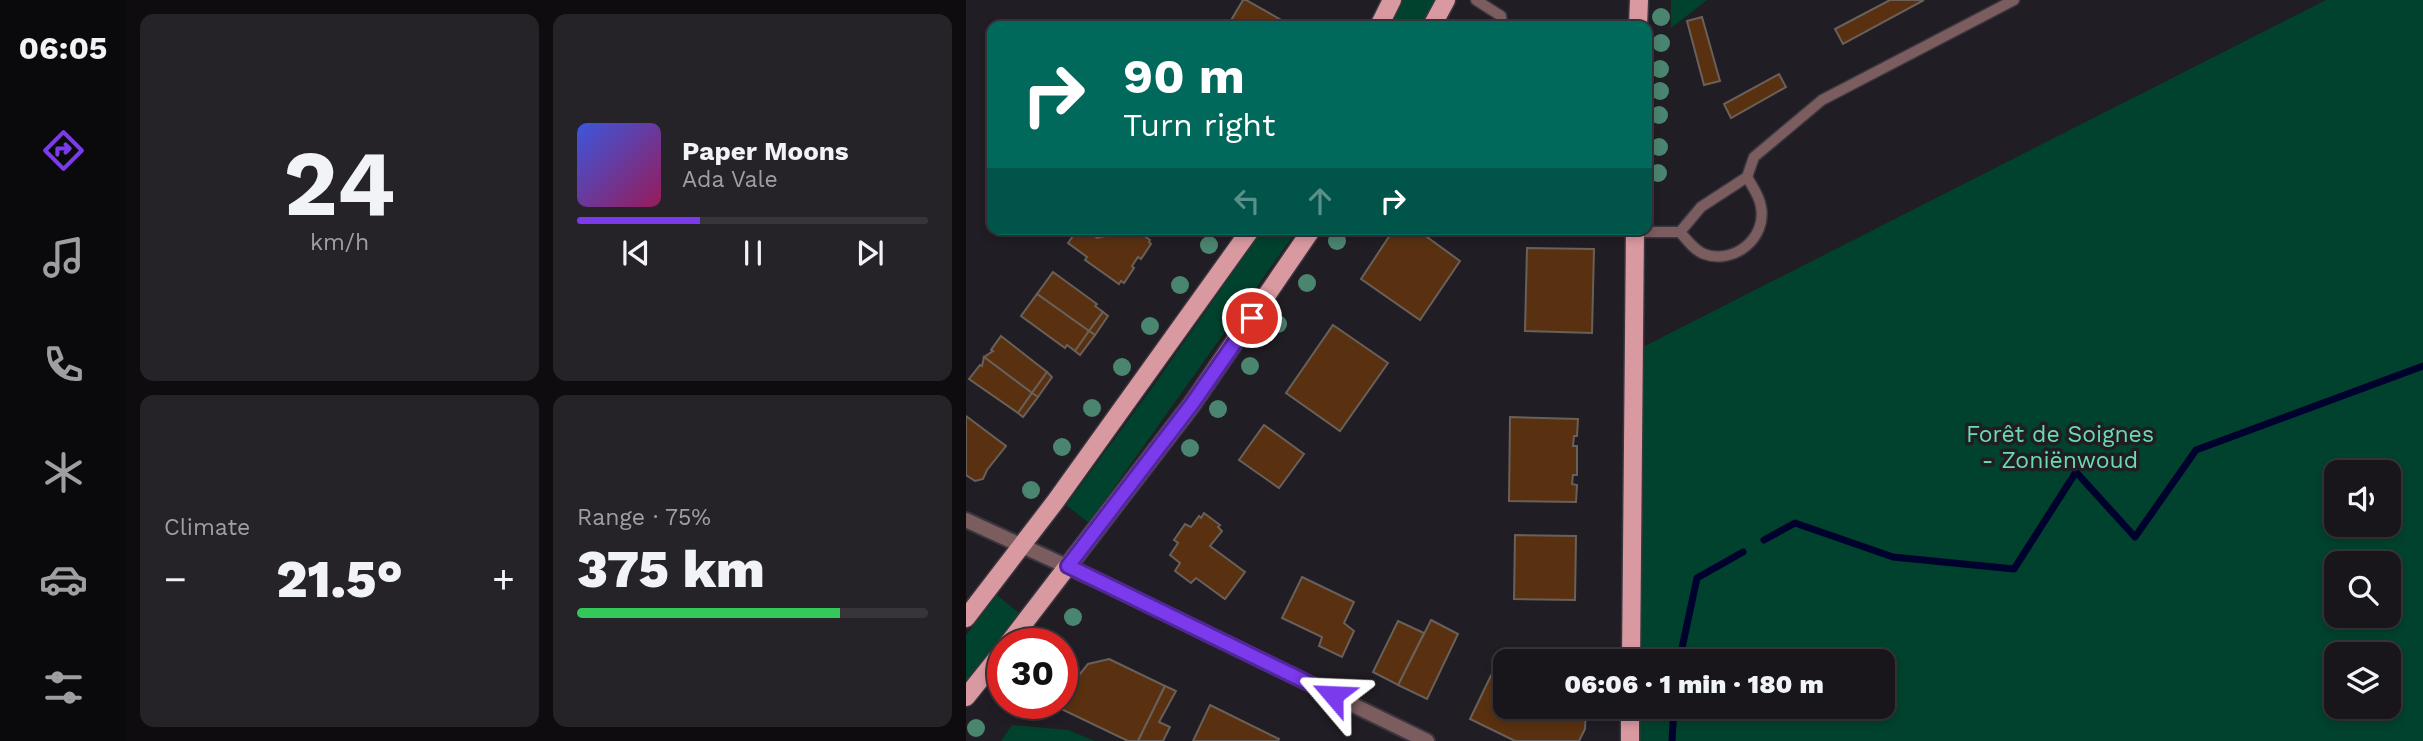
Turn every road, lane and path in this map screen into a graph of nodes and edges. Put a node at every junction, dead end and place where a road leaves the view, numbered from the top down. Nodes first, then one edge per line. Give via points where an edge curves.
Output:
1 (1392, 0) edge
2 (1446, 0) edge
3 (1476, 0) edge
4 (1639, 0) edge
5 (2014, 0) edge
6 (1382, 21) edge
7 (1435, 21) edge
8 (1502, 21) edge
9 (1638, 21) edge
10 (1747, 177) junction
11 (1652, 231) edge
12 (1680, 232) junction
13 (1247, 235) edge
14 (1308, 235) edge
15 (1635, 235) edge
16 (966, 520) edge
17 (1022, 545) junction
18 (1068, 566) junction
19 (966, 618) edge
20 (1021, 628) edge
21 (1631, 649) edge
22 (987, 671) edge
23 (966, 698) edge
24 (1630, 719) edge
25 (1427, 741) edge
26 (1630, 741) edge

1 - 6 main road
2 - 7 main road
3 - 8 lane via 1501,16
4 - 9 main road
5 - 10 lane via 1822,100 1754,157
10 - 12 lane via 1702,207
10 - 12 lane via 1762,216 1743,250 1718,257 1703,253
11 - 12 lane
13 - 17 main road
14 - 18 main road via 1192,404
15 - 21 main road
16 - 17 street
17 - 18 street
17 - 19 main road
18 - 20 main road
18 - 25 street
22 - 23 main road
24 - 26 main road

